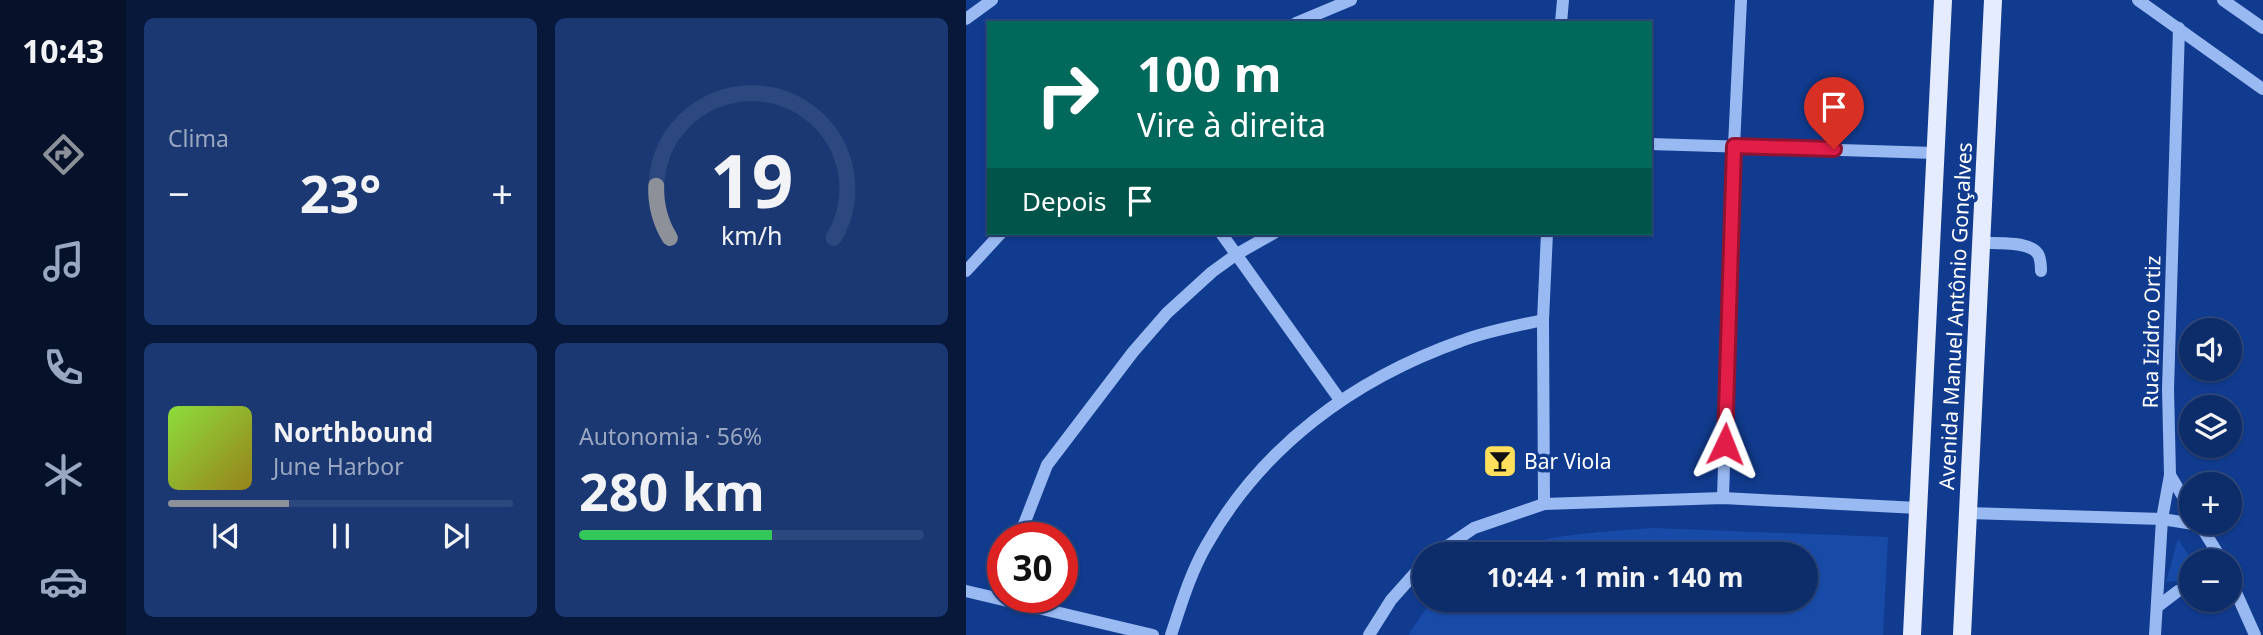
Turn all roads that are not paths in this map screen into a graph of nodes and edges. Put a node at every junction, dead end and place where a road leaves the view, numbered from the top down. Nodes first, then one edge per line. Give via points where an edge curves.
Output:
1 (992, 0) edge
2 (1351, 0) edge
3 (1563, 0) edge
4 (1741, 0) edge
5 (1942, 0) edge
6 (1993, 0) edge
7 (2138, 0) edge
8 (2223, 0) edge
9 (966, 19) edge
10 (1301, 21) edge
11 (1561, 21) edge
12 (2179, 28) junction
13 (2263, 28) edge
14 (2263, 89) edge
15 (1652, 144) edge
16 (1734, 146) junction
17 (1934, 153) junction
18 (1000, 235) edge
19 (1223, 235) edge
20 (1270, 235) edge
21 (1547, 235) edge
22 (1981, 243) junction
23 (1237, 254) junction
24 (966, 271) edge
25 (2041, 271) dead end
26 (1543, 320) junction
27 (1340, 400) junction
28 (2169, 475) junction
29 (2179, 491) edge
30 (1723, 498) junction
31 (1544, 504) junction
32 (1917, 509) junction
33 (1968, 513) junction
34 (2162, 519) junction
35 (2179, 521) edge
36 (1025, 522) edge
37 (1453, 542) edge
38 (1412, 576) edge
39 (966, 591) edge
40 (2179, 591) edge
41 (987, 595) edge
42 (2157, 607) junction
43 (2242, 612) edge
44 (1062, 613) edge
45 (1153, 635) edge
46 (1171, 635) edge
47 (1369, 635) edge
48 (1912, 635) edge
49 (1962, 635) edge
50 (2155, 635) edge
51 (2255, 635) edge

1 - 9 street
2 - 10 street
3 - 11 street
4 - 16 street
5 - 17 main road, Avenida Manuel Antônio Gonçalves
6 - 22 main road, Avenida Manuel Antônio Gonçalves
7 - 12 street
8 - 13 street
12 - 14 street
12 - 28 street, Rua Izidro Ortiz
15 - 16 street
16 - 17 street
16 - 30 street
17 - 32 main road, Avenida Manuel Antônio Gonçalves
18 - 24 street
19 - 23 street
20 - 23 street
21 - 26 street
22 - 25 street via 2026,245 2040,256
22 - 33 main road, Avenida Manuel Antônio Gonçalves
23 - 27 street
23 - 36 street via 1167,313 1133,352 1047,465
26 - 27 street via 1460,341
26 - 31 street
27 - 46 street via 1295,434 1224,516 1186,589
28 - 29 street
28 - 34 street, Rua Izidro Ortiz
30 - 31 street
30 - 32 street
31 - 37 street via 1474,528
32 - 48 main road, Avenida Manuel Antônio Gonçalves
33 - 34 street
33 - 49 main road, Avenida Manuel Antônio Gonçalves
34 - 35 street
34 - 42 street, Rua Izidro Ortiz
38 - 47 street
39 - 41 street
40 - 42 street
42 - 50 street, Rua Izidro Ortiz
43 - 51 street
44 - 45 street

